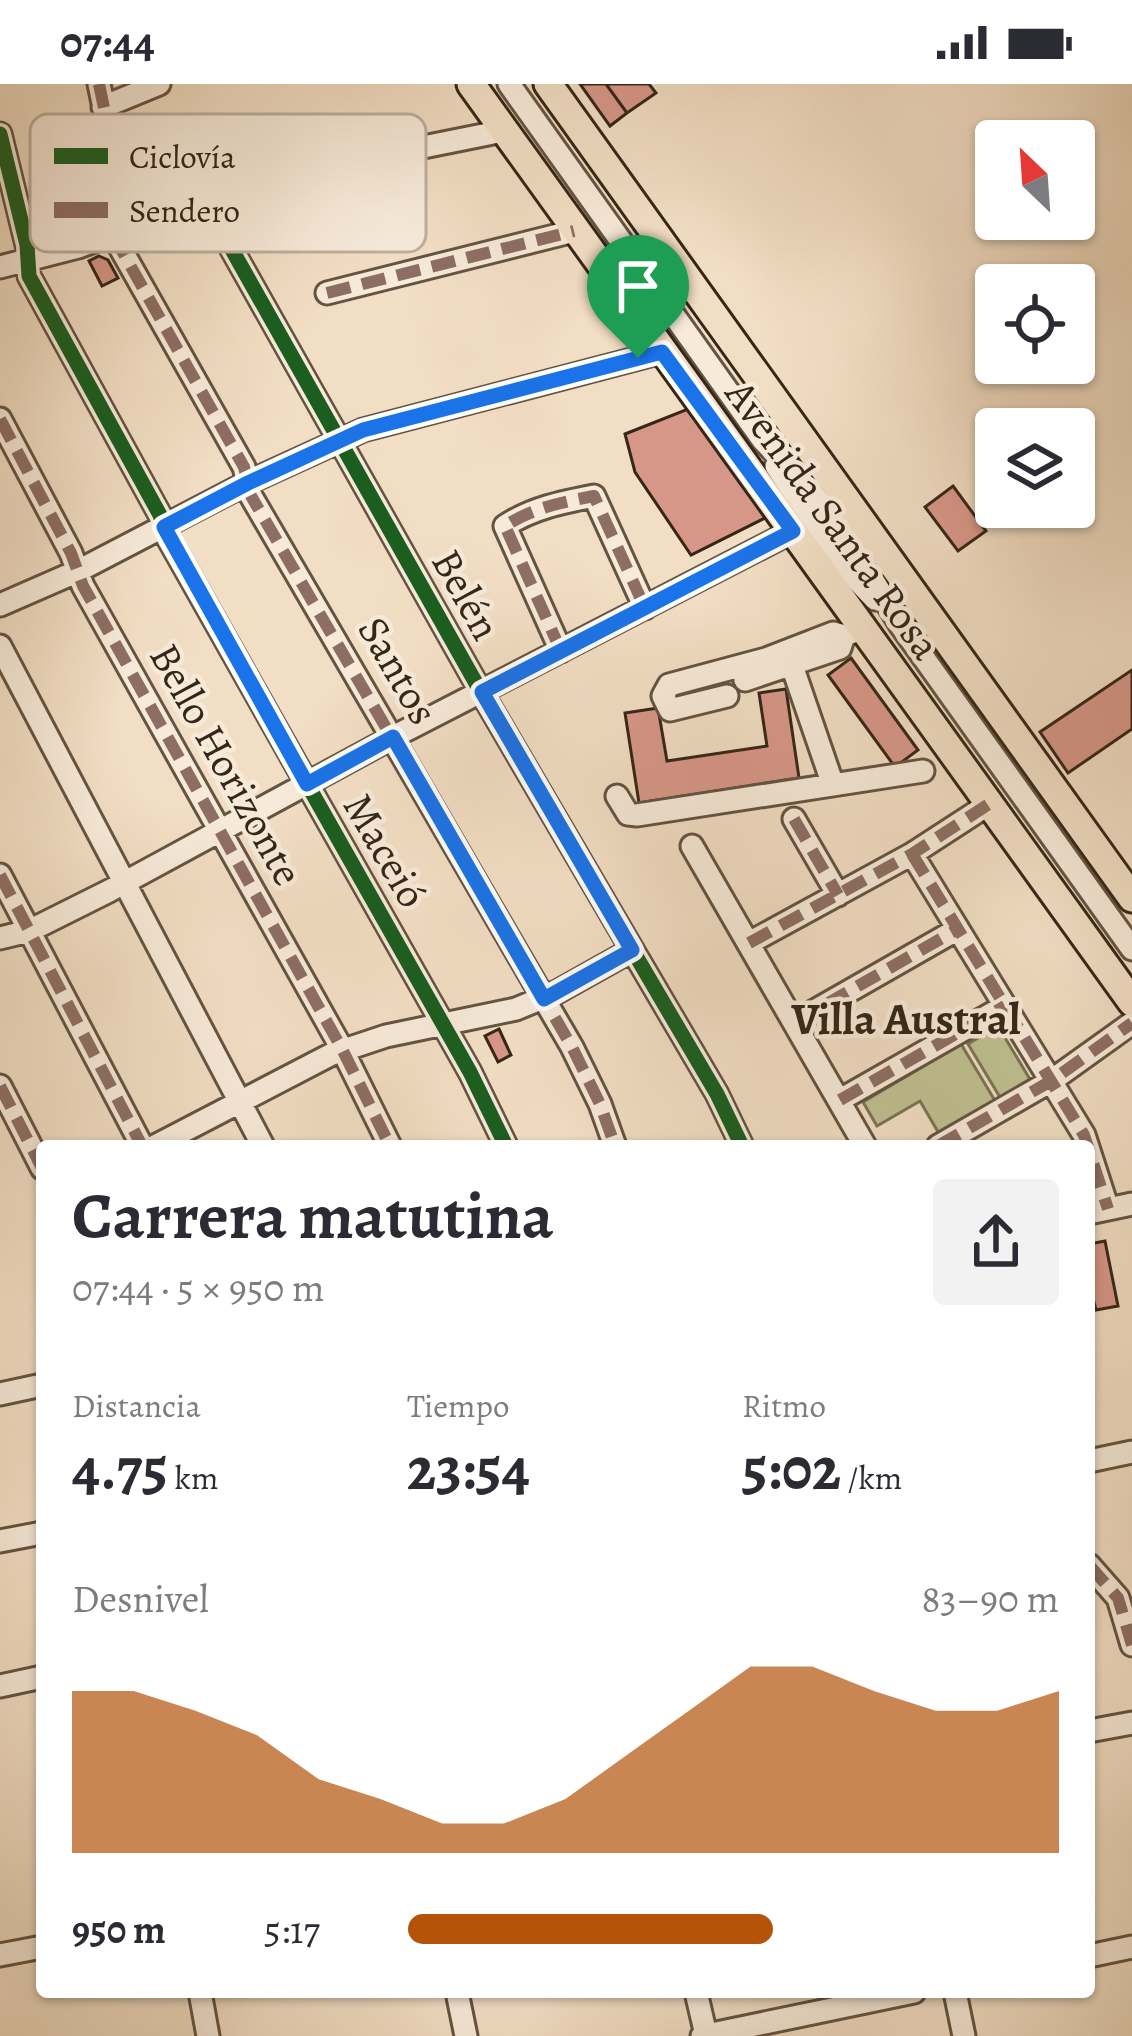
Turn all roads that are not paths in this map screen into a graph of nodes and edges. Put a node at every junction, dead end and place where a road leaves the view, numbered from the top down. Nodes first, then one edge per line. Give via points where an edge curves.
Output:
1 (99, 84) edge
2 (159, 84) edge
3 (471, 84) edge
4 (509, 84) edge
5 (548, 84) edge
6 (104, 107) junction
7 (105, 114) edge
8 (503, 131) junction
9 (0, 134) edge
10 (426, 146) edge
11 (574, 231) junction
12 (55, 252) edge
13 (123, 252) edge
14 (233, 252) edge
15 (28, 260) junction
16 (0, 267) edge
17 (327, 293) dead end
18 (662, 352) junction
19 (0, 419) edge
20 (339, 439) junction
21 (248, 483) junction
22 (164, 527) junction
23 (793, 531) junction
24 (78, 571) junction
25 (0, 605) edge
26 (645, 608) junction
27 (853, 632) junction
28 (0, 646) edge
29 (561, 651) junction
30 (790, 658) junction
31 (745, 680) dead end
32 (482, 692) junction
33 (728, 696) dead end
34 (393, 737) junction
35 (923, 771) dead end
36 (307, 784) junction
37 (832, 785) junction
38 (617, 796) dead end
39 (989, 804) junction
40 (794, 819) dead end
41 (1080, 827) junction
42 (219, 831) junction
43 (692, 846) dead end
44 (912, 854) junction
45 (0, 875) edge
46 (125, 883) junction
47 (838, 895) junction
48 (1132, 898) edge
49 (1132, 919) edge
50 (958, 928) junction
51 (29, 931) junction
52 (0, 938) edge
53 (749, 943) junction
54 (1132, 949) edge
55 (632, 950) junction
56 (544, 999) junction
57 (1132, 1002) edge
58 (1005, 1006) junction
59 (795, 1022) junction
60 (1132, 1023) edge
61 (444, 1026) junction
62 (342, 1049) junction
63 (1051, 1081) junction
64 (0, 1086) edge
65 (840, 1100) junction
66 (239, 1101) junction
67 (139, 1140) edge
68 (165, 1140) edge
69 (260, 1140) edge
70 (387, 1140) edge
71 (503, 1140) edge
72 (613, 1140) edge
73 (739, 1140) edge
74 (863, 1140) edge
75 (948, 1140) edge
76 (1087, 1140) edge
77 (36, 1156) edge
78 (1132, 1204) edge
79 (1098, 1211) edge
80 (36, 1386) edge
81 (0, 1394) edge
82 (1132, 1452) edge
83 (1095, 1460) edge
84 (36, 1534) edge
85 (0, 1541) edge
86 (1095, 1572) edge
87 (1132, 1645) edge
88 (36, 1678) edge
89 (0, 1686) edge
90 (1132, 1723) edge
91 (1095, 1730) edge
92 (1132, 1947) edge
93 (36, 1948) edge
94 (0, 1955) edge
95 (1095, 1955) edge
96 (201, 1998) edge
97 (458, 1998) edge
98 (697, 1998) edge
99 (885, 1998) edge
100 (956, 1998) edge
101 (208, 2036) edge
102 (466, 2036) edge
103 (704, 2036) edge
104 (964, 2036) edge

1 - 6 street
2 - 6 street
3 - 8 main road, Avenida Santa Rosa
4 - 54 street via 762,439 801,508 901,626
5 - 41 main road, Avenida Santa Rosa
6 - 7 street
8 - 10 street
8 - 11 main road, Avenida Santa Rosa
9 - 15 street, Maceió
11 - 17 street
11 - 18 main road, Avenida Santa Rosa
12 - 15 street
13 - 21 street, Santos
14 - 20 street, Belén
15 - 16 street
15 - 22 street, Maceió via 29,276
18 - 20 street
18 - 23 main road, Avenida Santa Rosa
19 - 24 street, Bello Horizonte
20 - 21 street
20 - 32 street, Belén
21 - 22 street
21 - 34 street, Santos
22 - 24 street
22 - 36 street, Maceió
23 - 26 street
23 - 27 main road, Avenida Santa Rosa
24 - 25 street
24 - 42 street, Bello Horizonte
26 - 29 street
26 - 29 street via 594,496 505,526
27 - 30 street via 833,633
27 - 39 main road, Avenida Santa Rosa
28 - 46 street
29 - 32 street
30 - 31 street
30 - 33 street via 669,685 663,696 670,710
30 - 37 street
32 - 34 street
32 - 55 street, Belén
34 - 36 street
34 - 56 street, Santos
35 - 37 street
36 - 42 street
36 - 61 street, Maceió
37 - 38 street via 637,815
39 - 44 street
39 - 57 main road, Avenida Santa Rosa
40 - 47 street
41 - 48 main road, Avenida Santa Rosa
41 - 49 street
42 - 46 street
42 - 62 street, Bello Horizonte
43 - 53 street
44 - 47 street
44 - 50 street
45 - 51 street
46 - 51 street
46 - 66 street
47 - 53 street
50 - 58 street
50 - 59 street
51 - 52 street
51 - 67 street
53 - 59 street
55 - 56 street
55 - 73 street, Belén
56 - 61 street
56 - 72 street, Santos
58 - 63 street
58 - 65 street
59 - 65 street
60 - 63 street
61 - 62 street
61 - 71 street, Maceió
62 - 66 street
62 - 70 street, Bello Horizonte
63 - 75 street
63 - 76 street
64 - 77 street
65 - 74 street
66 - 68 street
66 - 69 street
78 - 79 street
80 - 81 street
82 - 83 street
84 - 85 street
86 - 87 street via 1118,1598
88 - 89 street
90 - 91 street
92 - 95 street
93 - 94 street
96 - 101 street
97 - 102 street
98 - 103 street
99 - 103 street
100 - 104 street

